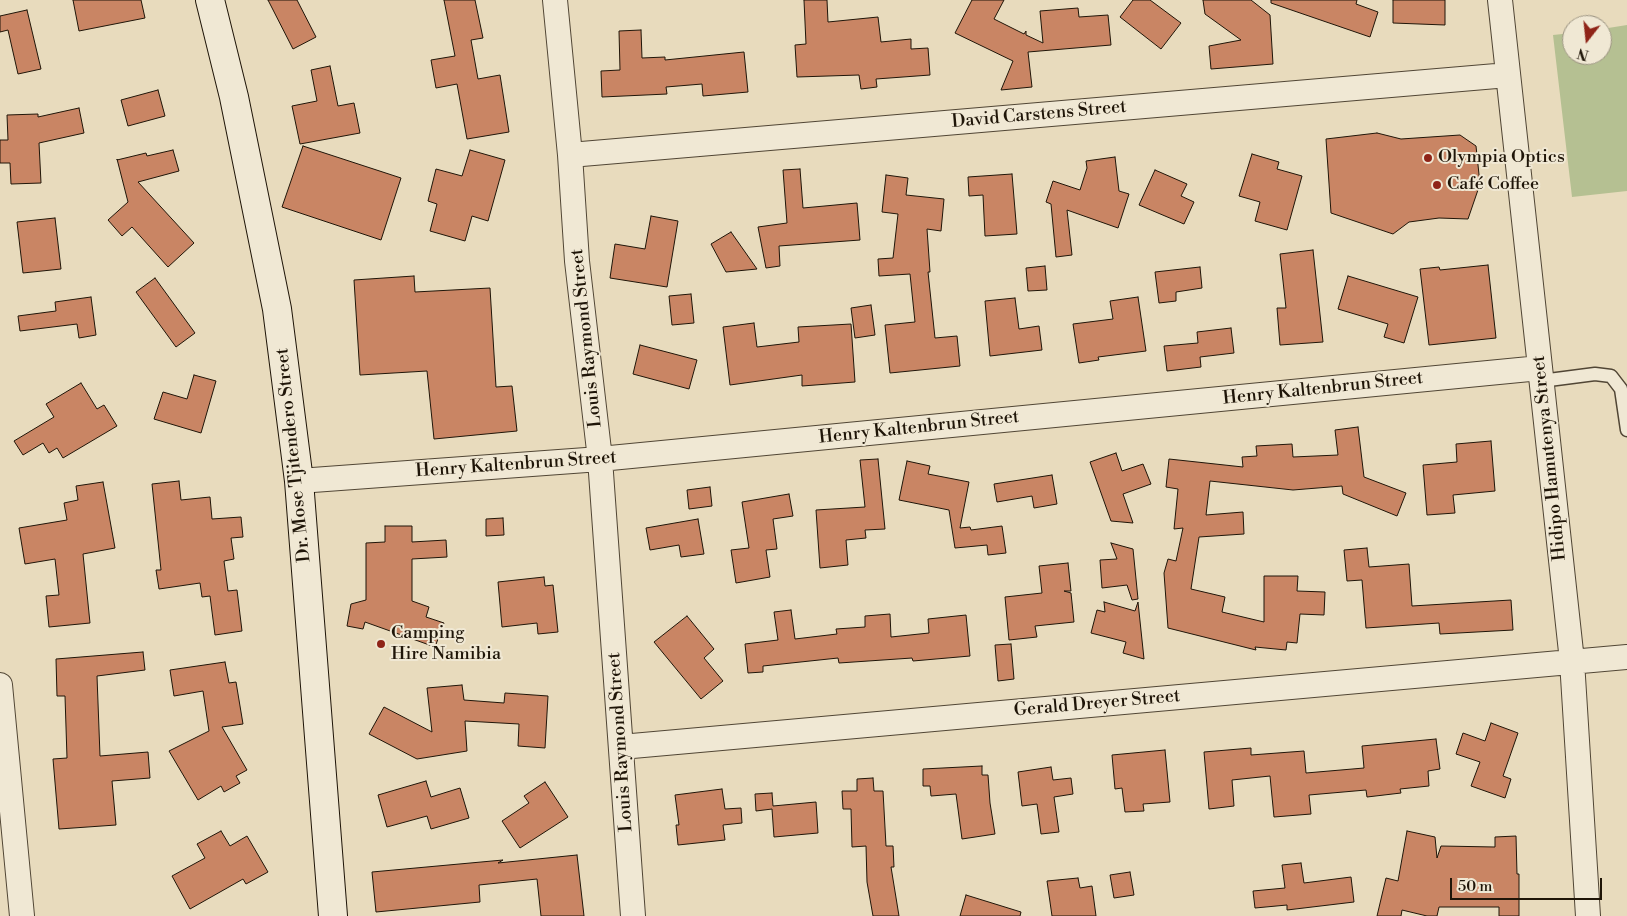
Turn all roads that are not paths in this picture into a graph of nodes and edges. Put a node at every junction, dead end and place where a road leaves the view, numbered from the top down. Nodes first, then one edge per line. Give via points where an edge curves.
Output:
1 (210, 0) edge
2 (555, 0) edge
3 (1500, 0) edge
4 (1508, 75) junction
5 (570, 155) junction
6 (1540, 374) junction
7 (1627, 430) edge
8 (600, 459) junction
9 (299, 481) junction
10 (1627, 657) edge
11 (1572, 662) junction
12 (0, 685) edge
13 (621, 747) junction
14 (22, 916) edge
15 (334, 916) edge
16 (633, 916) edge
17 (1588, 916) edge

1 - 9 street, Dr. Mose Tjitendero Street via 234,97 277,309
2 - 5 street, Louis Raymond Street
3 - 4 street, Hidipo Hamutenya Street
4 - 5 street, David Carstens Street
4 - 6 street, Hidipo Hamutenya Street
5 - 8 street, Louis Raymond Street via 577,261
6 - 7 lane via 1610,376 1621,388
6 - 8 street, Henry Kaltenbrun Street
6 - 11 street, Hidipo Hamutenya Street
8 - 9 street, Henry Kaltenbrun Street
8 - 13 street, Louis Raymond Street
9 - 15 street, Dr. Mose Tjitendero Street
10 - 11 street, Gerald Dreyer Street
11 - 13 street, Gerald Dreyer Street
11 - 17 street, Hidipo Hamutenya Street
12 - 14 street
13 - 16 street, Louis Raymond Street

